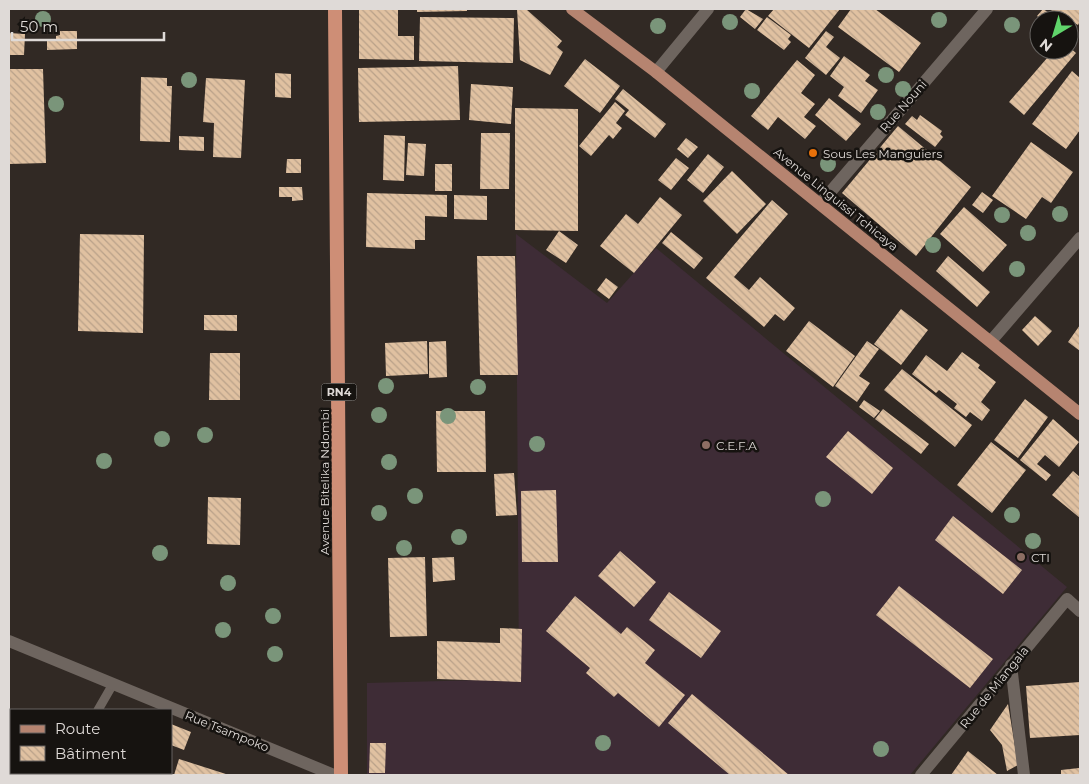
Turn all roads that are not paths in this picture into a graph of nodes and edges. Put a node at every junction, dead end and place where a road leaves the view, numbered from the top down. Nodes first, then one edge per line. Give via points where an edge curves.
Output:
1 (335, 9) edge
2 (572, 9) edge
3 (708, 9) edge
4 (987, 9) edge
5 (656, 72) junction
6 (820, 204) junction
7 (1080, 238) edge
8 (990, 341) junction
9 (1080, 414) edge
10 (1080, 611) edge
11 (9, 641) edge
12 (1011, 665) junction
13 (112, 684) junction
14 (99, 709) edge
15 (334, 775) edge
16 (341, 775) edge
17 (921, 775) edge
18 (1024, 775) edge

1 - 16 highway, Avenue Bitelika Ndombi / RN4
2 - 5 main road, Avenue Linguissi Tchicaya
3 - 5 street
4 - 6 street, Rue Nouni
5 - 6 main road, Avenue Linguissi Tchicaya
6 - 8 main road, Avenue Linguissi Tchicaya
7 - 8 street
8 - 9 main road, Avenue Linguissi Tchicaya
10 - 12 street, Rue de Miangala via 1067,599
11 - 13 street, Rue Tsampoko
12 - 17 street, Rue de Miangala
12 - 18 street
13 - 14 lane
13 - 15 street, Rue Tsampoko

